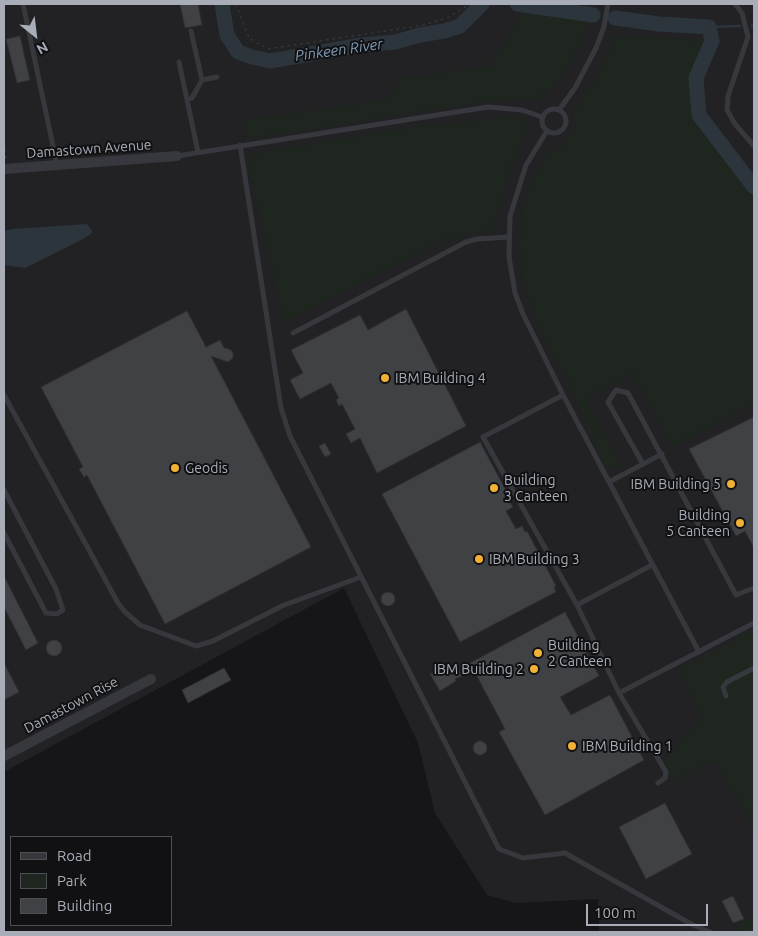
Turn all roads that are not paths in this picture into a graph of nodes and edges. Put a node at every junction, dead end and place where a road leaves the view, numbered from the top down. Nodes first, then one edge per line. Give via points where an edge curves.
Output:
1 (23, 4) edge
2 (608, 4) edge
3 (735, 4) edge
4 (191, 31) dead end
5 (179, 62) dead end
6 (217, 77) dead end
7 (202, 80) junction
8 (187, 99) junction
9 (559, 110) junction
10 (542, 117) junction
11 (548, 131) junction
12 (240, 146) junction
13 (754, 146) edge
14 (198, 152) junction
15 (177, 156) joint
16 (58, 165) junction
17 (4, 169) edge
18 (509, 237) junction
19 (293, 333) dead end
20 (4, 395) edge
21 (563, 395) junction
22 (662, 454) junction
23 (643, 464) junction
24 (609, 482) junction
25 (4, 490) edge
26 (4, 533) edge
27 (652, 565) junction
28 (362, 577) junction
29 (754, 588) edge
30 (577, 605) junction
31 (754, 623) edge
32 (698, 652) junction
33 (754, 668) edge
34 (151, 679) dead end
35 (619, 693) junction
36 (726, 696) dead end
37 (4, 756) edge
38 (658, 783) dead end
39 (710, 932) edge

1 - 16 lane
2 - 9 lane via 596,48
3 - 13 lane via 742,13 748,37 728,96 727,110
4 - 7 lane
5 - 8 lane
6 - 7 lane
7 - 8 lane via 192,98
8 - 14 lane
9 - 10 lane via 551,109
9 - 11 lane via 564,116 564,127 555,133
10 - 11 lane via 542,125
10 - 12 lane via 522,110 488,107
11 - 18 lane via 526,165 512,208
12 - 14 lane
12 - 28 lane via 281,408 290,436
14 - 15 lane
15 - 16 street, Damastown Avenue
16 - 17 street, Damastown Avenue
18 - 19 lane via 466,242
18 - 21 lane via 515,293
20 - 28 lane via 118,603 140,625 196,646 213,641 284,605
21 - 24 lane
21 - 30 lane via 483,436
22 - 23 lane
22 - 23 lane via 628,393 616,390 608,402
22 - 29 lane via 736,595
23 - 24 lane
24 - 27 lane
25 - 26 lane via 56,589 63,610 57,614 46,613
27 - 30 lane
27 - 32 lane
28 - 39 lane via 499,848 523,858 565,853
30 - 35 lane
31 - 32 lane
32 - 35 lane
33 - 36 lane via 727,682 723,687
34 - 37 street, Damastown Rise
35 - 38 lane via 666,772 665,778

